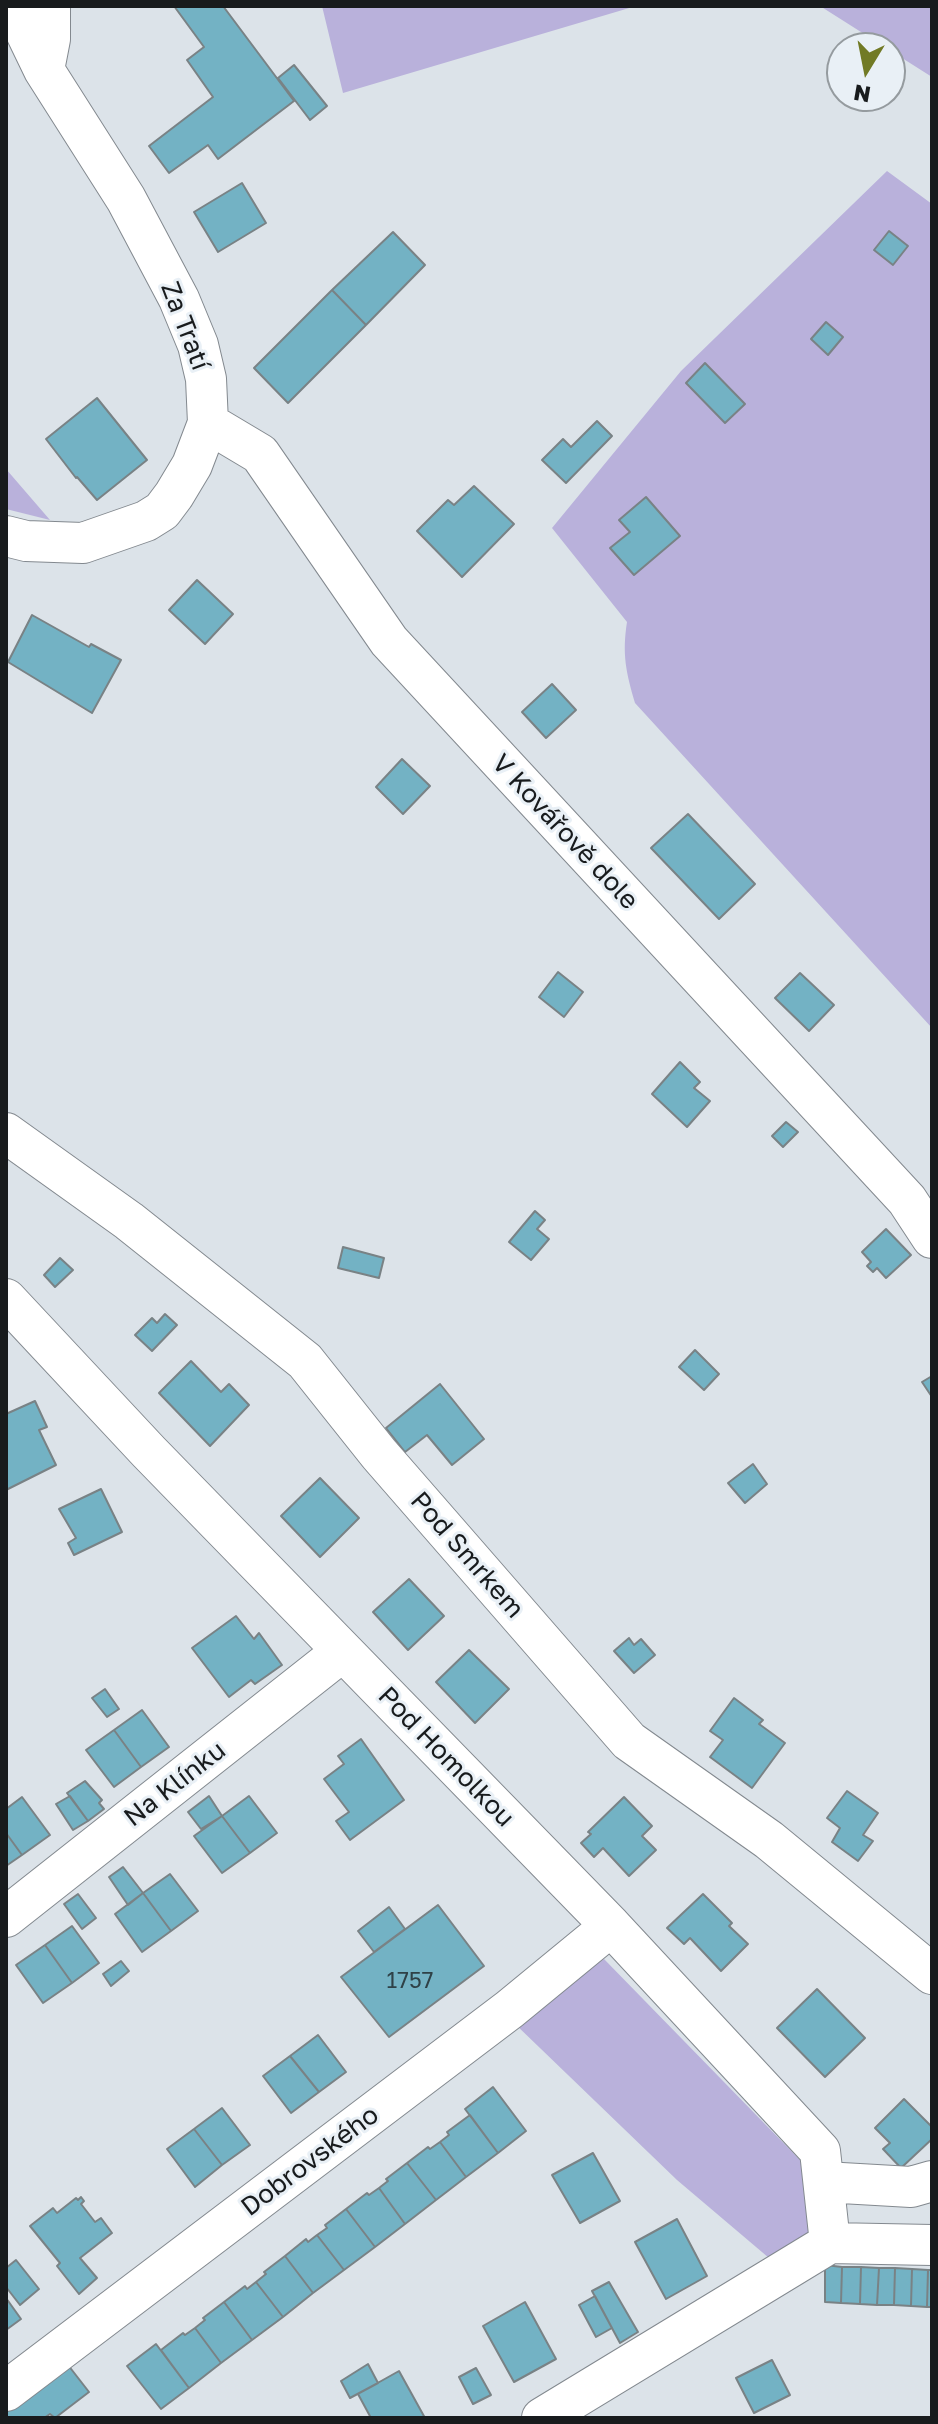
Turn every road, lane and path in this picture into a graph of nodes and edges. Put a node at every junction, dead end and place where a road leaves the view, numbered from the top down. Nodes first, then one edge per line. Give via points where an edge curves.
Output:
1 (13, 6) edge
2 (50, 6) edge
3 (44, 70) junction
4 (208, 423) junction
5 (6, 536) edge
6 (6, 1133) edge
7 (932, 1238) edge
8 (6, 1299) edge
9 (343, 1651) junction
10 (6, 1917) edge
11 (611, 1926) junction
12 (932, 1974) edge
13 (932, 2181) edge
14 (824, 2182) junction
15 (830, 2243) junction
16 (932, 2245) edge
17 (6, 2391) edge
18 (542, 2418) edge

1 - 3 street, Za Tratí
2 - 3 street
3 - 4 street, Za Tratí via 126,199 179,299 198,345
4 - 5 street, Za Tratí via 174,495 146,521 83,543
4 - 7 street, V Kovářově dole via 260,454 389,641 907,1200
6 - 12 street, Pod Smrkem via 129,1221 305,1361 379,1454 629,1741 769,1840
8 - 9 street, Pod Homolkou
9 - 10 street, Na Klínku
9 - 11 street, Pod Homolkou
11 - 14 street, Pod Homolkou via 820,2151
11 - 17 street, Dobrovského
13 - 14 street via 911,2187
14 - 15 street, Pod Homolkou
15 - 16 street
15 - 18 street

